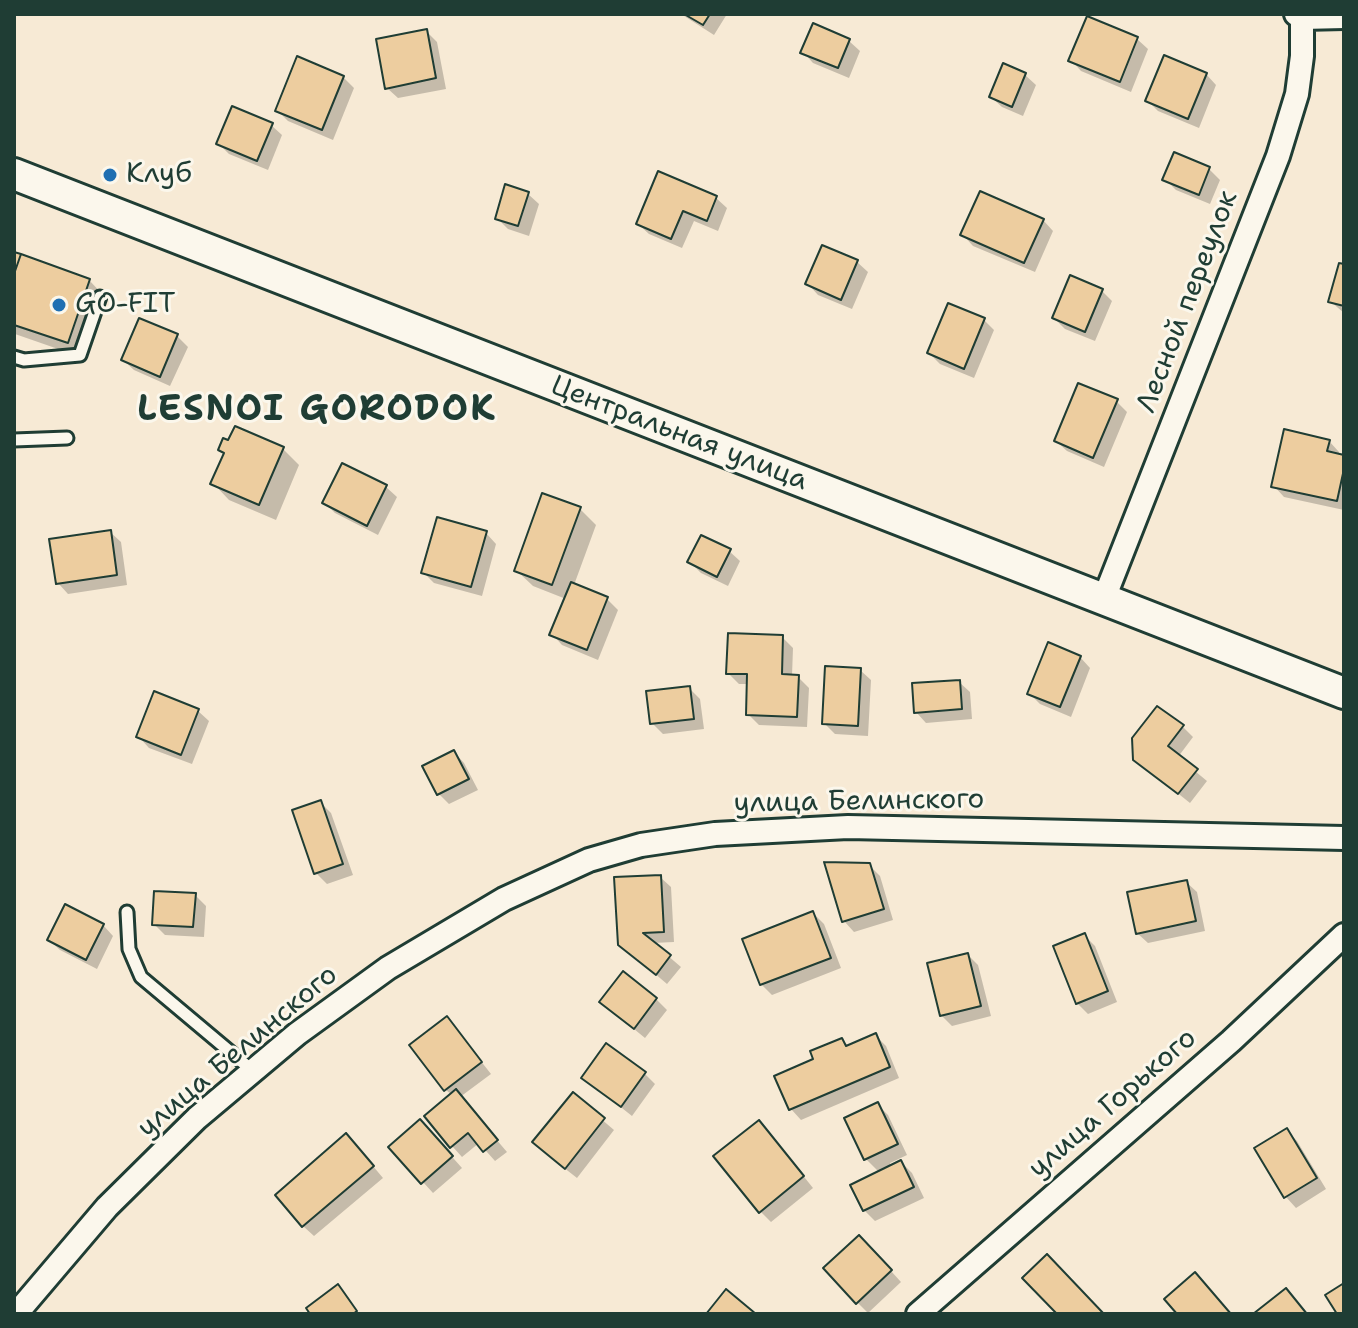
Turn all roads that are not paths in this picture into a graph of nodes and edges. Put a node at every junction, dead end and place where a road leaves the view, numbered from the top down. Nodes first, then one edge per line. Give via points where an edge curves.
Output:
1 (1299, 16) edge
2 (1344, 17) edge
3 (14, 174) edge
4 (100, 297) dead end
5 (14, 357) edge
6 (67, 438) dead end
7 (14, 440) edge
8 (1103, 601) junction
9 (1344, 693) edge
10 (1344, 838) edge
11 (127, 912) dead end
12 (1344, 935) edge
13 (253, 1071) junction
14 (16, 1314) edge
15 (918, 1314) edge

1 - 2 street
1 - 8 street, Лесной переулок via 1302,56 1297,94 1278,156
3 - 8 street, Центральная улица
4 - 5 lane via 80,355
6 - 7 lane
8 - 9 street, Центральная улица
10 - 13 street, улица Белинского via 848,827 715,834 641,845 589,860 504,899 388,968
11 - 13 lane via 129,949 141,977
12 - 15 street, улица Горького via 1231,1041
13 - 14 street, улица Белинского via 107,1207

